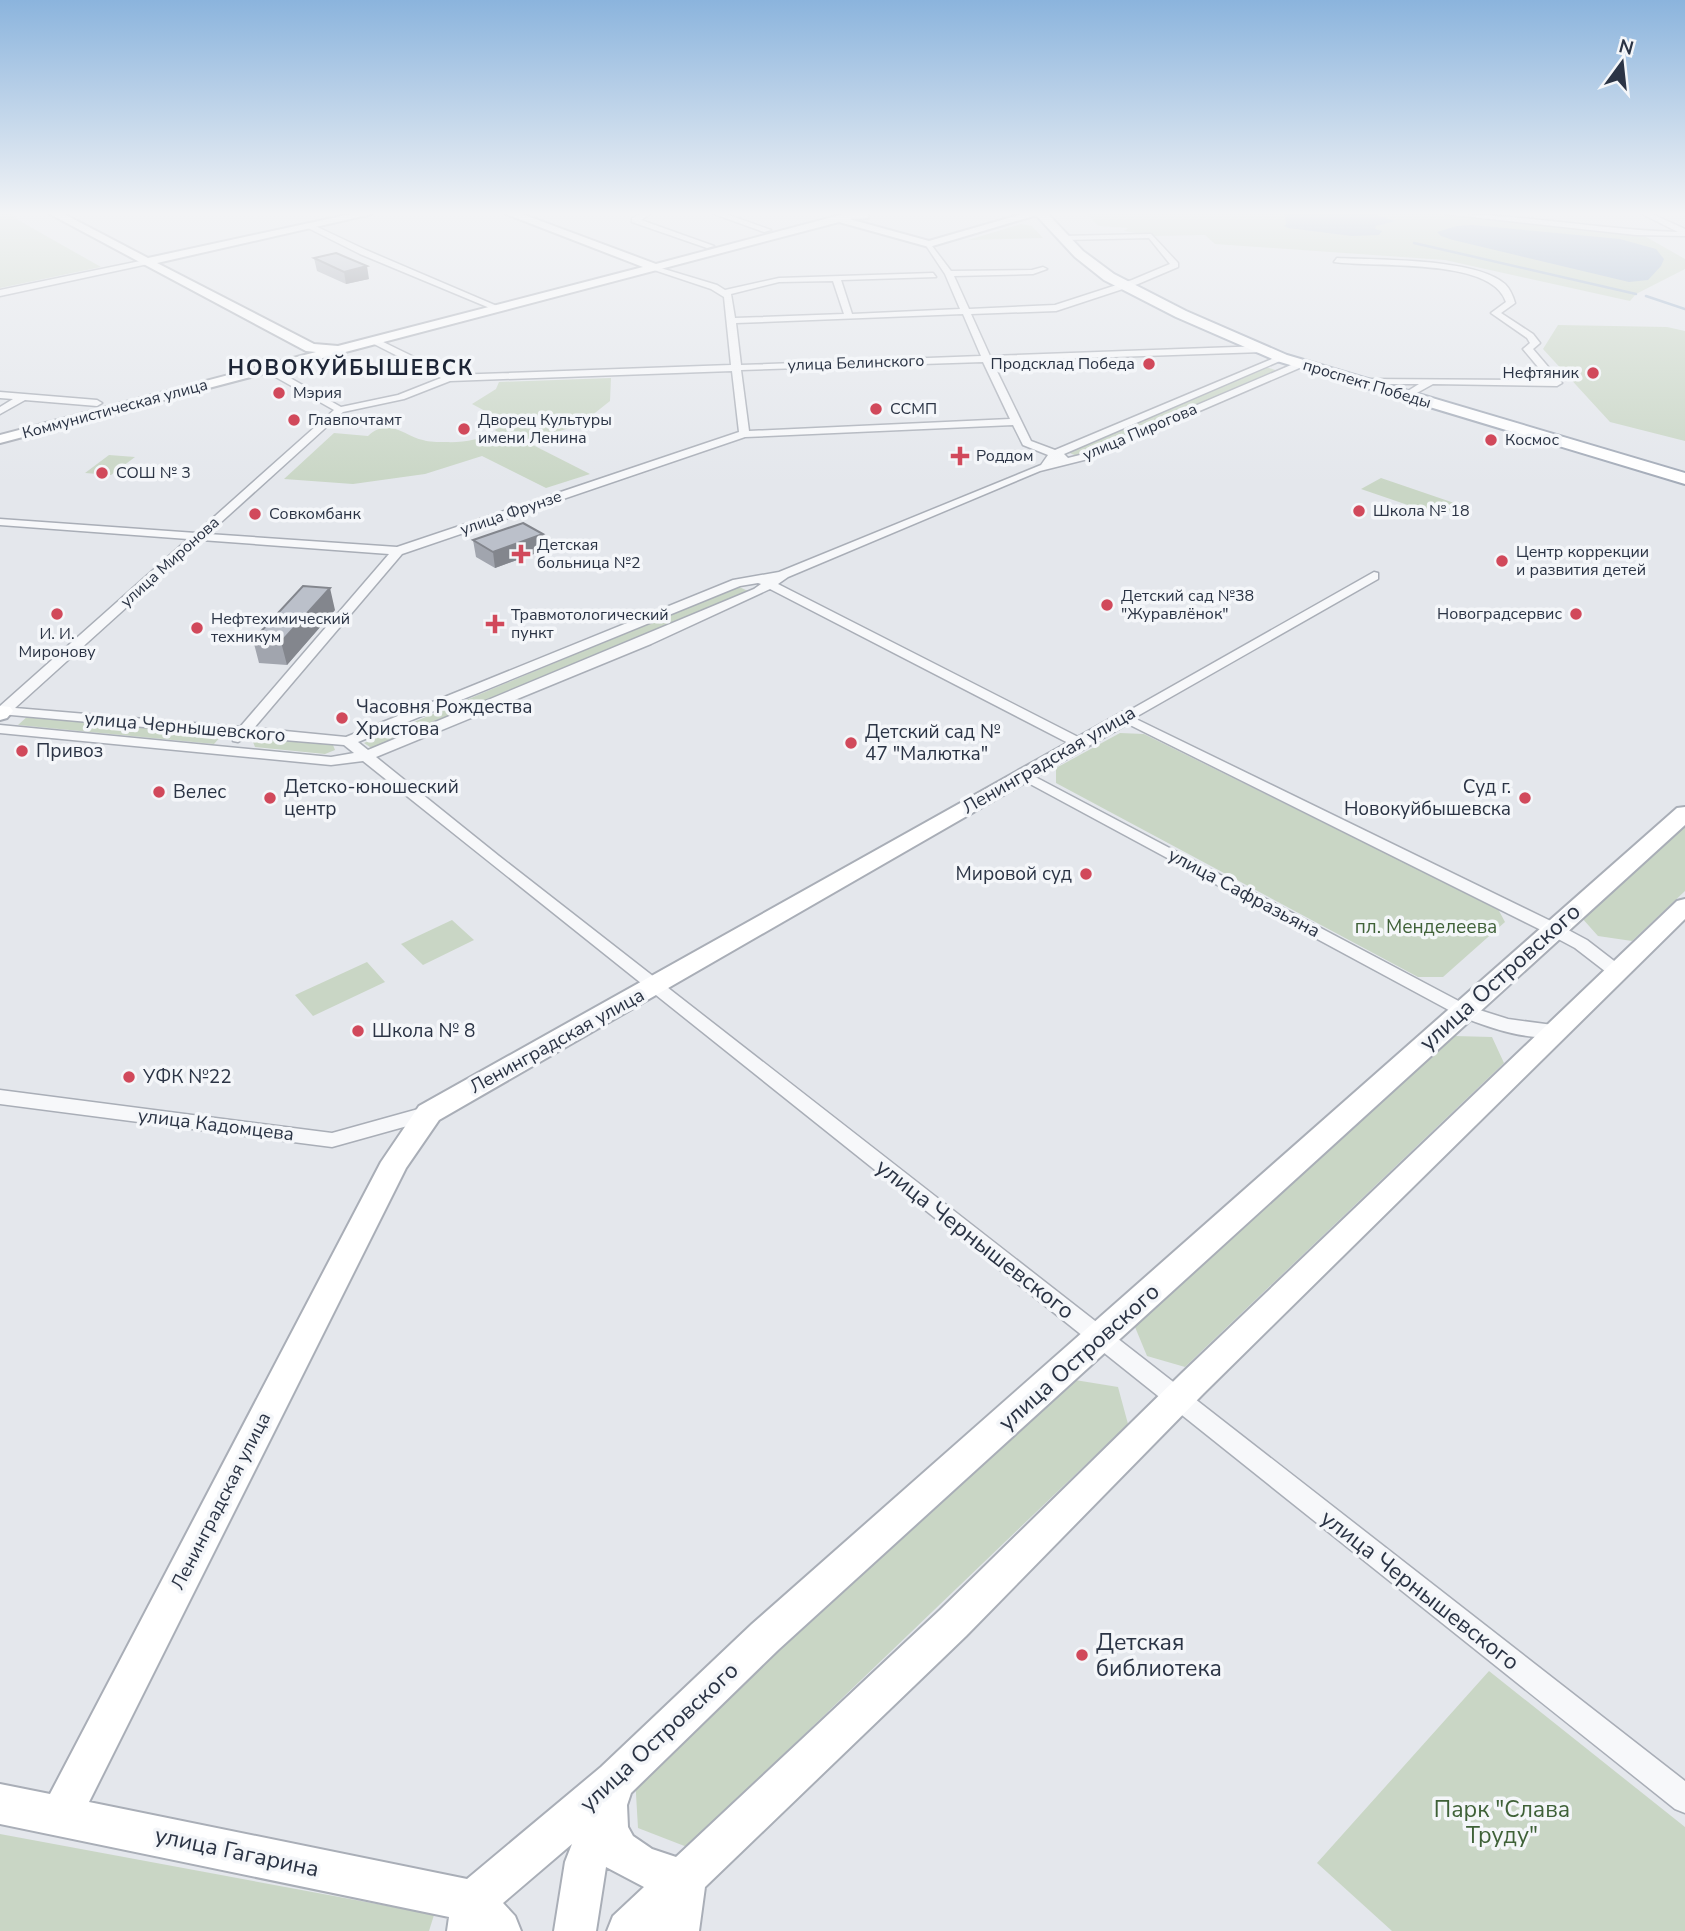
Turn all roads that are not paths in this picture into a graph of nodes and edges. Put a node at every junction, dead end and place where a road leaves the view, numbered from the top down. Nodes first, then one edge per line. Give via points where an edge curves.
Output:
1 (226, 304) edge
2 (482, 304) edge
3 (489, 304) edge
4 (519, 304) edge
5 (729, 304) edge
6 (845, 304) edge
7 (962, 304) edge
8 (1068, 304) edge
9 (1162, 304) edge
10 (1509, 304) edge
11 (500, 309) junction
12 (966, 313) junction
13 (849, 317) junction
14 (731, 321) junction
15 (375, 341) junction
16 (311, 348) junction
17 (1263, 349) junction
18 (987, 358) junction
19 (1282, 358) junction
20 (1301, 364) junction
21 (737, 367) junction
22 (268, 369) junction
23 (449, 378) junction
24 (1361, 382) junction
25 (1432, 382) junction
26 (0, 395) edge
27 (1406, 396) junction
28 (22, 398) junction
29 (97, 403) junction
30 (111, 410) junction
31 (340, 410) junction
32 (0, 411) edge
33 (1015, 422) junction
34 (744, 434) junction
35 (0, 439) edge
36 (1059, 452) junction
37 (1070, 459) junction
38 (1036, 469) junction
39 (1685, 479) edge
40 (0, 522) edge
41 (198, 536) junction
42 (398, 551) junction
43 (1374, 576) dead end
44 (764, 581) junction
45 (1, 716) edge
46 (1123, 718) junction
47 (243, 731) junction
48 (348, 741) junction
49 (1079, 743) junction
50 (228, 749) junction
51 (370, 760) junction
52 (1024, 775) junction
53 (1685, 813) edge
54 (1685, 905) edge
55 (1553, 929) junction
56 (1616, 971) junction
57 (654, 985) junction
58 (1464, 1011) junction
59 (1553, 1031) junction
60 (0, 1097) edge
61 (429, 1113) junction
62 (1101, 1339) junction
63 (1177, 1399) junction
64 (615, 1781) junction
65 (1685, 1799) edge
66 (0, 1804) edge
67 (61, 1815) junction
68 (685, 1880) junction
69 (480, 1921) edge
70 (575, 1931) edge
71 (628, 1931) edge
72 (678, 1931) edge

1 - 16 main road
2 - 16 main road, Коммунистическая улица
3 - 11 street
4 - 11 main road, Коммунистическая улица
5 - 14 street
6 - 13 street
7 - 12 street
8 - 12 street
9 - 17 main road, проспект Победы
10 - 25 street via 1495,313 1530,336 1535,343 1528,349 1557,383
11 - 15 main road, Коммунистическая улица
12 - 13 street
12 - 18 street
13 - 14 street
14 - 21 street
15 - 16 main road via 338,349
15 - 22 main road, Коммунистическая улица
15 - 23 street
16 - 22 main road via 297,359
16 - 29 main road, Коммунистическая улица
17 - 18 street, улица Белинского
17 - 19 main road, проспект Победы
18 - 21 street, улица Белинского
18 - 33 street
19 - 20 main road, проспект Победы
19 - 36 street, улица Пирогова
20 - 24 main road, проспект Победы
20 - 37 street, улица Пирогова
21 - 23 street, улица Белинского
21 - 34 street
22 - 30 main road, Коммунистическая улица
22 - 31 street
23 - 31 street via 401,397
24 - 25 street
24 - 27 main road, проспект Победы
25 - 27 street
26 - 28 street
27 - 39 main road, проспект Победы
28 - 29 street
28 - 32 street
29 - 30 main road
29 - 35 main road, Коммунистическая улица
30 - 35 main road, Коммунистическая улица
31 - 41 street, улица Миронова
33 - 34 street, улица Фрунзе
33 - 36 street via 1027,443
34 - 42 street, улица Фрунзе
36 - 37 street
36 - 38 street, улица Пирогова
37 - 38 street, улица Пирогова
38 - 44 street, улица Пирогова
40 - 41 street, улица Фрунзе
41 - 42 street, улица Фрунзе
41 - 45 street, улица Миронова
42 - 47 street
43 - 46 street, Ленинградская улица
44 - 48 street, улица Пирогова via 737,583
44 - 49 street
44 - 51 street, улица Пирогова via 758,592
45 - 47 street, улица Чернышевского
45 - 50 street, улица Чернышевского
46 - 49 main road, Ленинградская улица
46 - 55 street
47 - 48 street, улица Чернышевского
47 - 50 street
48 - 51 street, улица Чернышевского
49 - 52 main road, Ленинградская улица
50 - 51 street, улица Чернышевского via 331,761
51 - 57 street, улица Чернышевского
52 - 57 main road, Ленинградская улица
52 - 58 street, улица Сафразьяна
53 - 55 main road, улица Островского
54 - 56 main road
55 - 56 street
55 - 58 main road, улица Островского
56 - 59 main road
57 - 61 main road, Ленинградская улица
57 - 62 street, улица Чернышевского
58 - 59 street, улица Сафразьяна via 1523,1030
58 - 62 main road, улица Островского
59 - 63 main road
60 - 61 street, улица Кадомцева via 332,1139
61 - 67 main road, Ленинградская улица via 395,1162
62 - 63 street, улица Чернышевского
62 - 64 main road, улица Островского via 765,1637
63 - 65 street, улица Чернышевского
63 - 68 main road via 953,1623
64 - 68 main road via 608,1835 636,1865
64 - 69 main road, улица Островского
64 - 70 main road via 586,1862
66 - 67 main road, улица Гагарина
67 - 69 main road, улица Гагарина
68 - 71 main road
68 - 72 main road

